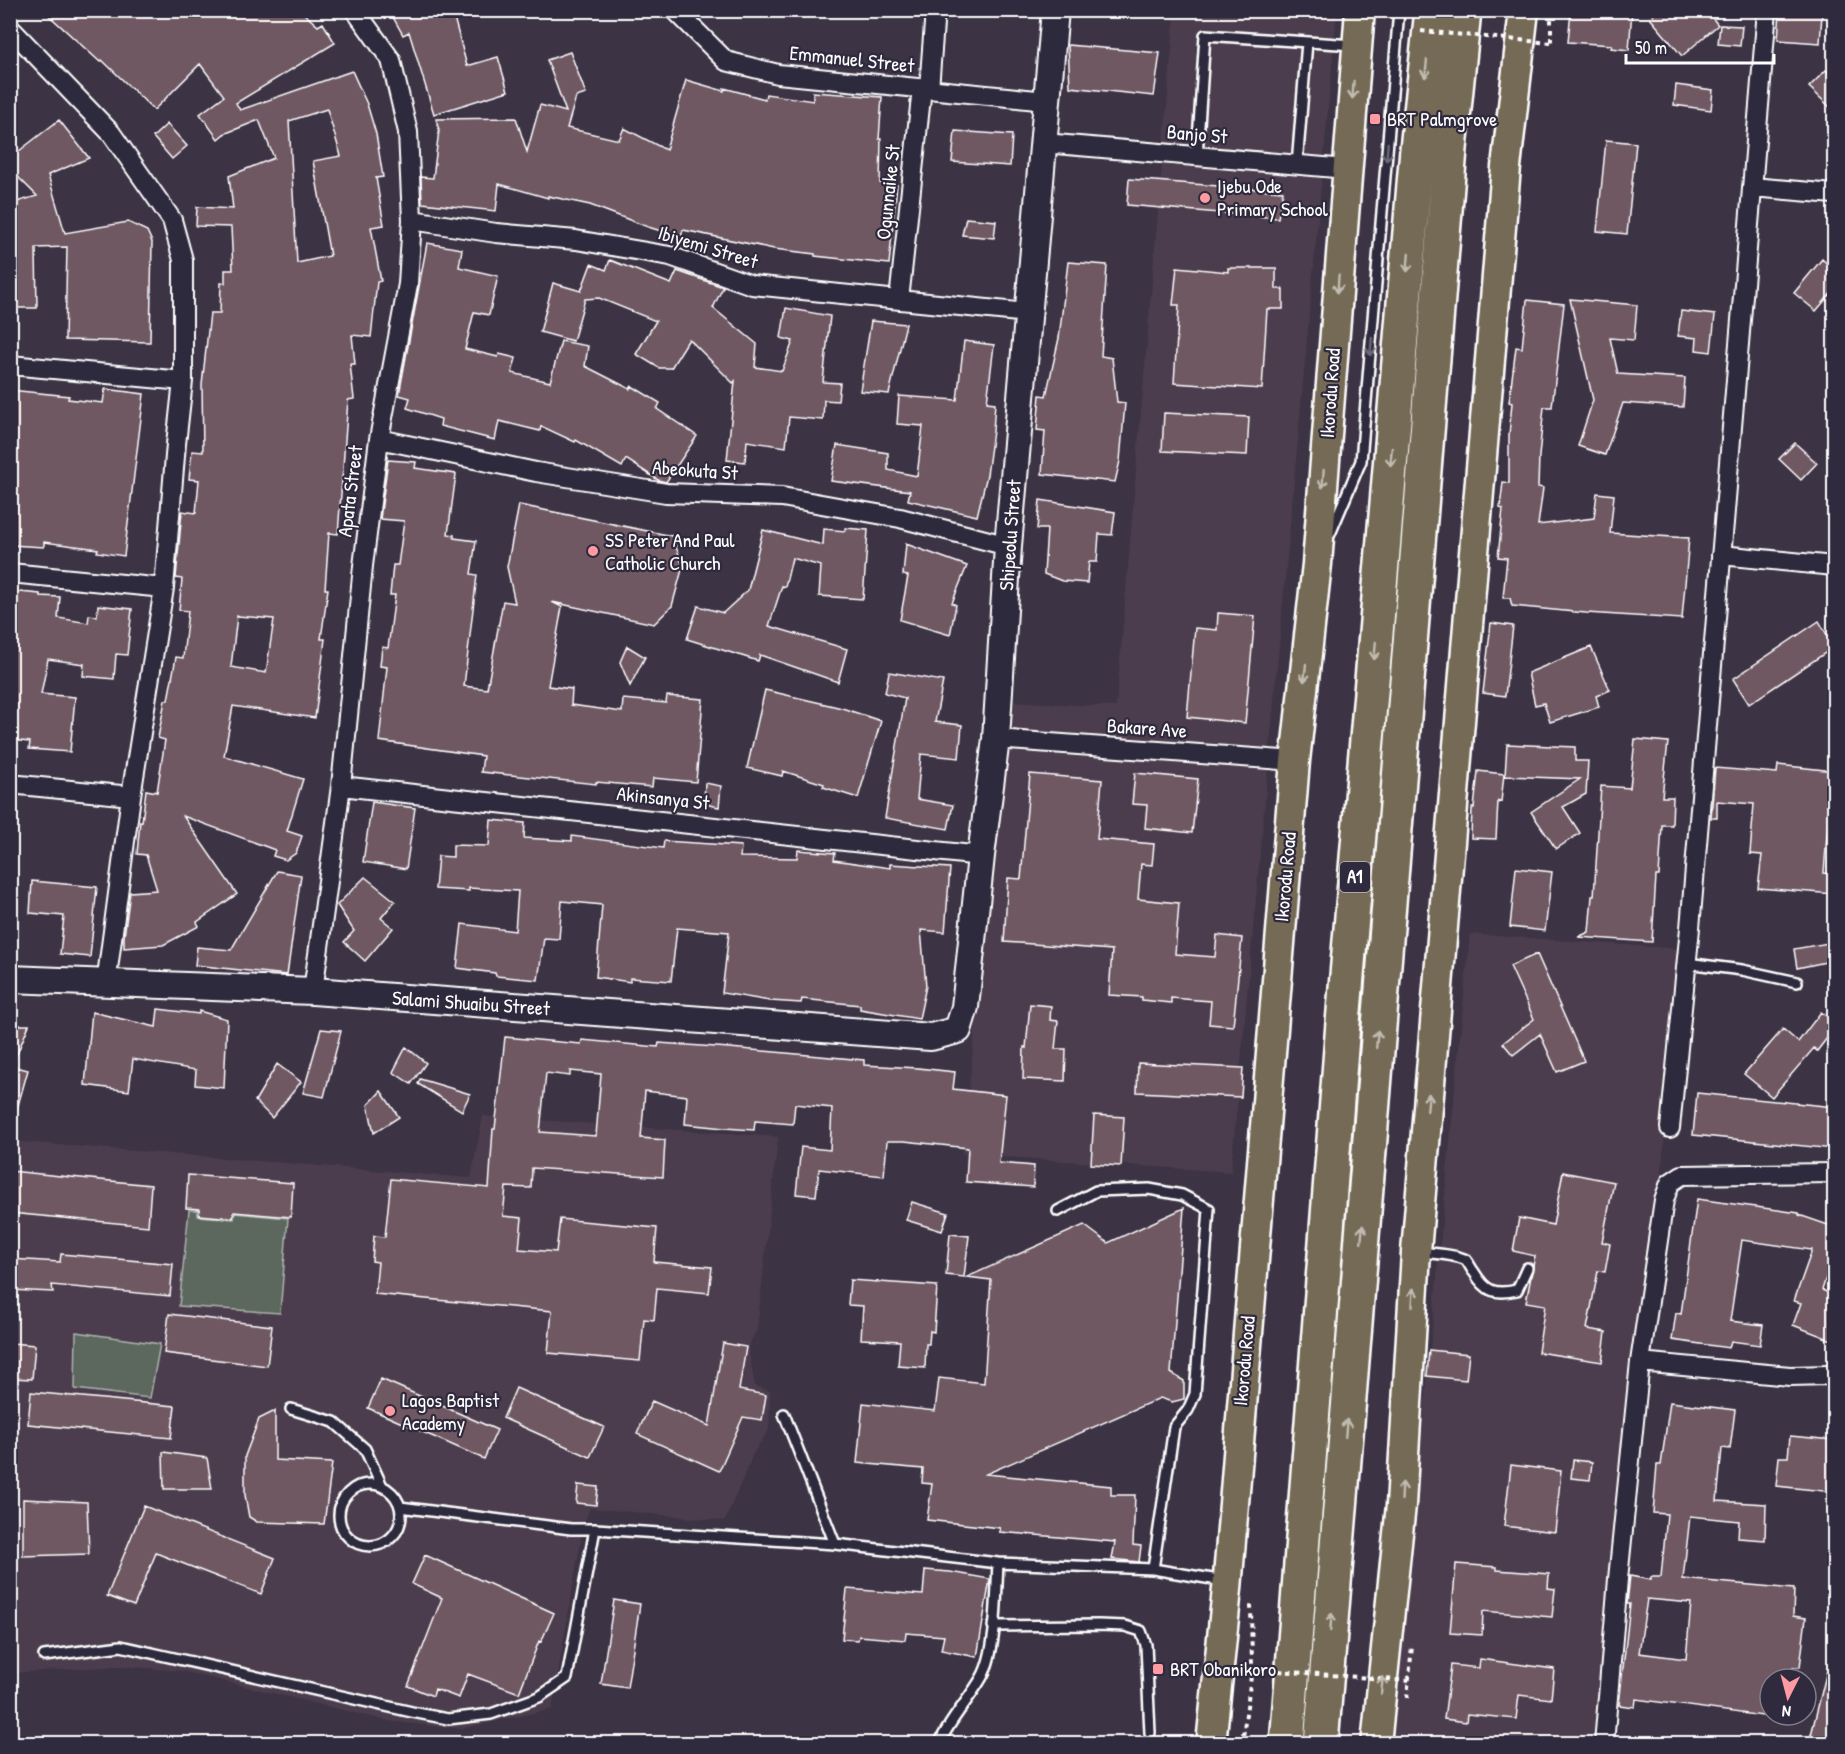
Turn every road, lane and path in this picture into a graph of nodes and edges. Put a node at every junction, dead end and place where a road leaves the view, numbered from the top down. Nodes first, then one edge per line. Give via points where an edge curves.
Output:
1 (675, 10) edge
2 (935, 10) edge
3 (1055, 10) edge
4 (1360, 10) edge
5 (1399, 10) edge
6 (1464, 10) edge
7 (1524, 10) edge
8 (1551, 10) edge
9 (1767, 10) edge
10 (359, 12) edge
11 (1427, 21) edge
12 (10, 28) edge
13 (1307, 42) junction
14 (1357, 45) junction
15 (926, 89) junction
16 (1047, 101) junction
17 (1044, 143) junction
18 (1197, 156) junction
19 (1297, 165) junction
20 (1347, 169) junction
21 (1752, 187) junction
22 (1834, 194) edge
23 (412, 220) junction
24 (899, 300) junction
25 (1028, 313) junction
26 (10, 365) edge
27 (183, 381) junction
28 (379, 439) junction
29 (1008, 546) junction
30 (1721, 555) junction
31 (1317, 564) junction
32 (1834, 566) edge
33 (10, 573) edge
34 (164, 588) junction
35 (996, 739) junction
36 (1295, 761) junction
37 (10, 784) edge
38 (341, 786) junction
39 (131, 796) junction
40 (981, 856) junction
41 (1686, 963) junction
42 (10, 979) edge
43 (1797, 982) dead end
44 (106, 984) junction
45 (313, 992) junction
46 (931, 1037) joint
47 (1670, 1128) dead end
48 (1834, 1173) edge
49 (1058, 1211) dead end
50 (1416, 1252) junction
51 (1527, 1268) dead end
52 (1640, 1362) junction
53 (1834, 1377) edge
54 (291, 1409) dead end
55 (784, 1414) dead end
56 (382, 1486) junction
57 (400, 1507) junction
58 (595, 1528) junction
59 (835, 1544) junction
60 (998, 1563) junction
61 (1153, 1569) junction
62 (1226, 1581) junction
63 (1251, 1600) dead end
64 (993, 1626) junction
65 (44, 1656) dead end
66 (1252, 1669) junction
67 (1410, 1681) dead end
68 (1150, 1733) dead end
69 (939, 1743) edge
70 (1211, 1743) edge
71 (1242, 1743) edge
72 (1287, 1743) edge
73 (1321, 1743) edge
74 (1376, 1743) edge
75 (1604, 1743) edge

1 - 15 street, Emmanuel Street via 726,61 778,74
2 - 15 street, Ogunnaike St
3 - 16 street, Shipeolu Street
4 - 14 main road, Ikorodu Road
5 -> 31 lane via 1362,461
73 -> 6 highway, A1
50 -> 7 main road via 1506,167
8 - 11 path, bridge via 1551,43
9 - 21 street
10 - 23 street, Apata Street via 390,60 408,132
11 -> 72 highway, A1
12 - 27 street via 111,134 172,220 183,260
13 - 14 lane
13 - 18 lane via 1205,35
13 - 19 lane
14 -> 20 main road, Ikorodu Road
15 - 16 street, Emmanuel Street
15 - 24 street, Ogunnaike St
16 - 17 street, Shipeolu Street
17 - 18 street, Banjo St
17 - 25 street, Shipeolu Street
18 - 19 street, Banjo St
19 - 20 street, Banjo St
20 -> 31 main road, Ikorodu Road
21 - 22 street
21 - 30 street
23 - 24 street, Ibiyemi Street via 670,256 752,285
23 - 28 street, Apata Street via 408,284
24 - 25 street, Ibiyemi Street
25 - 29 street, Shipeolu Street
26 - 27 street
27 - 34 street
28 - 29 street, Abeokuta St via 536,472 666,493 782,497 900,518
28 - 38 street, Apata Street
29 - 35 street, Shipeolu Street
30 - 32 street
30 - 41 street
31 -> 36 main road, Ikorodu Road
33 - 34 street
34 - 39 street
35 - 36 street, Bakare Ave
35 - 40 street, Shipeolu Street
36 - 62 main road, Ikorodu Road
37 - 39 street
38 - 40 street, Akinsanya St
38 - 45 street, Apata Street
39 - 44 street
40 - 46 street, Shipeolu Street via 965,1007 958,1030
41 - 43 lane
41 - 47 street
42 - 44 street, Salami Shuaibu Street
44 - 45 street, Salami Shuaibu Street
45 - 46 street, Salami Shuaibu Street
48 - 52 street via 1682,1175 1670,1183 1664,1200
49 - 61 lane via 1096,1191 1149,1189 1182,1195 1209,1209 1195,1394 1174,1427
50 - 51 lane via 1466,1261 1489,1290 1504,1293 1517,1290
74 -> 50 main road via 1401,1504
52 - 53 street
52 - 75 street
54 - 56 lane via 334,1422 365,1449
55 - 59 lane
56 - 57 lane
56 - 57 lane via 362,1485 346,1495 339,1512 343,1531 358,1543 386,1541 398,1526
57 - 58 lane via 571,1529
58 - 59 lane
58 - 65 lane via 567,1678 539,1697 491,1714 448,1719 121,1646
59 - 60 lane
60 - 61 lane
60 - 64 lane
61 - 62 lane
62 - 70 main road, Ikorodu Road
63 - 66 path
64 - 68 lane via 1099,1625 1141,1631 1146,1645
64 - 69 lane via 991,1654 983,1676
66 - 67 path, bridge
66 - 71 path

